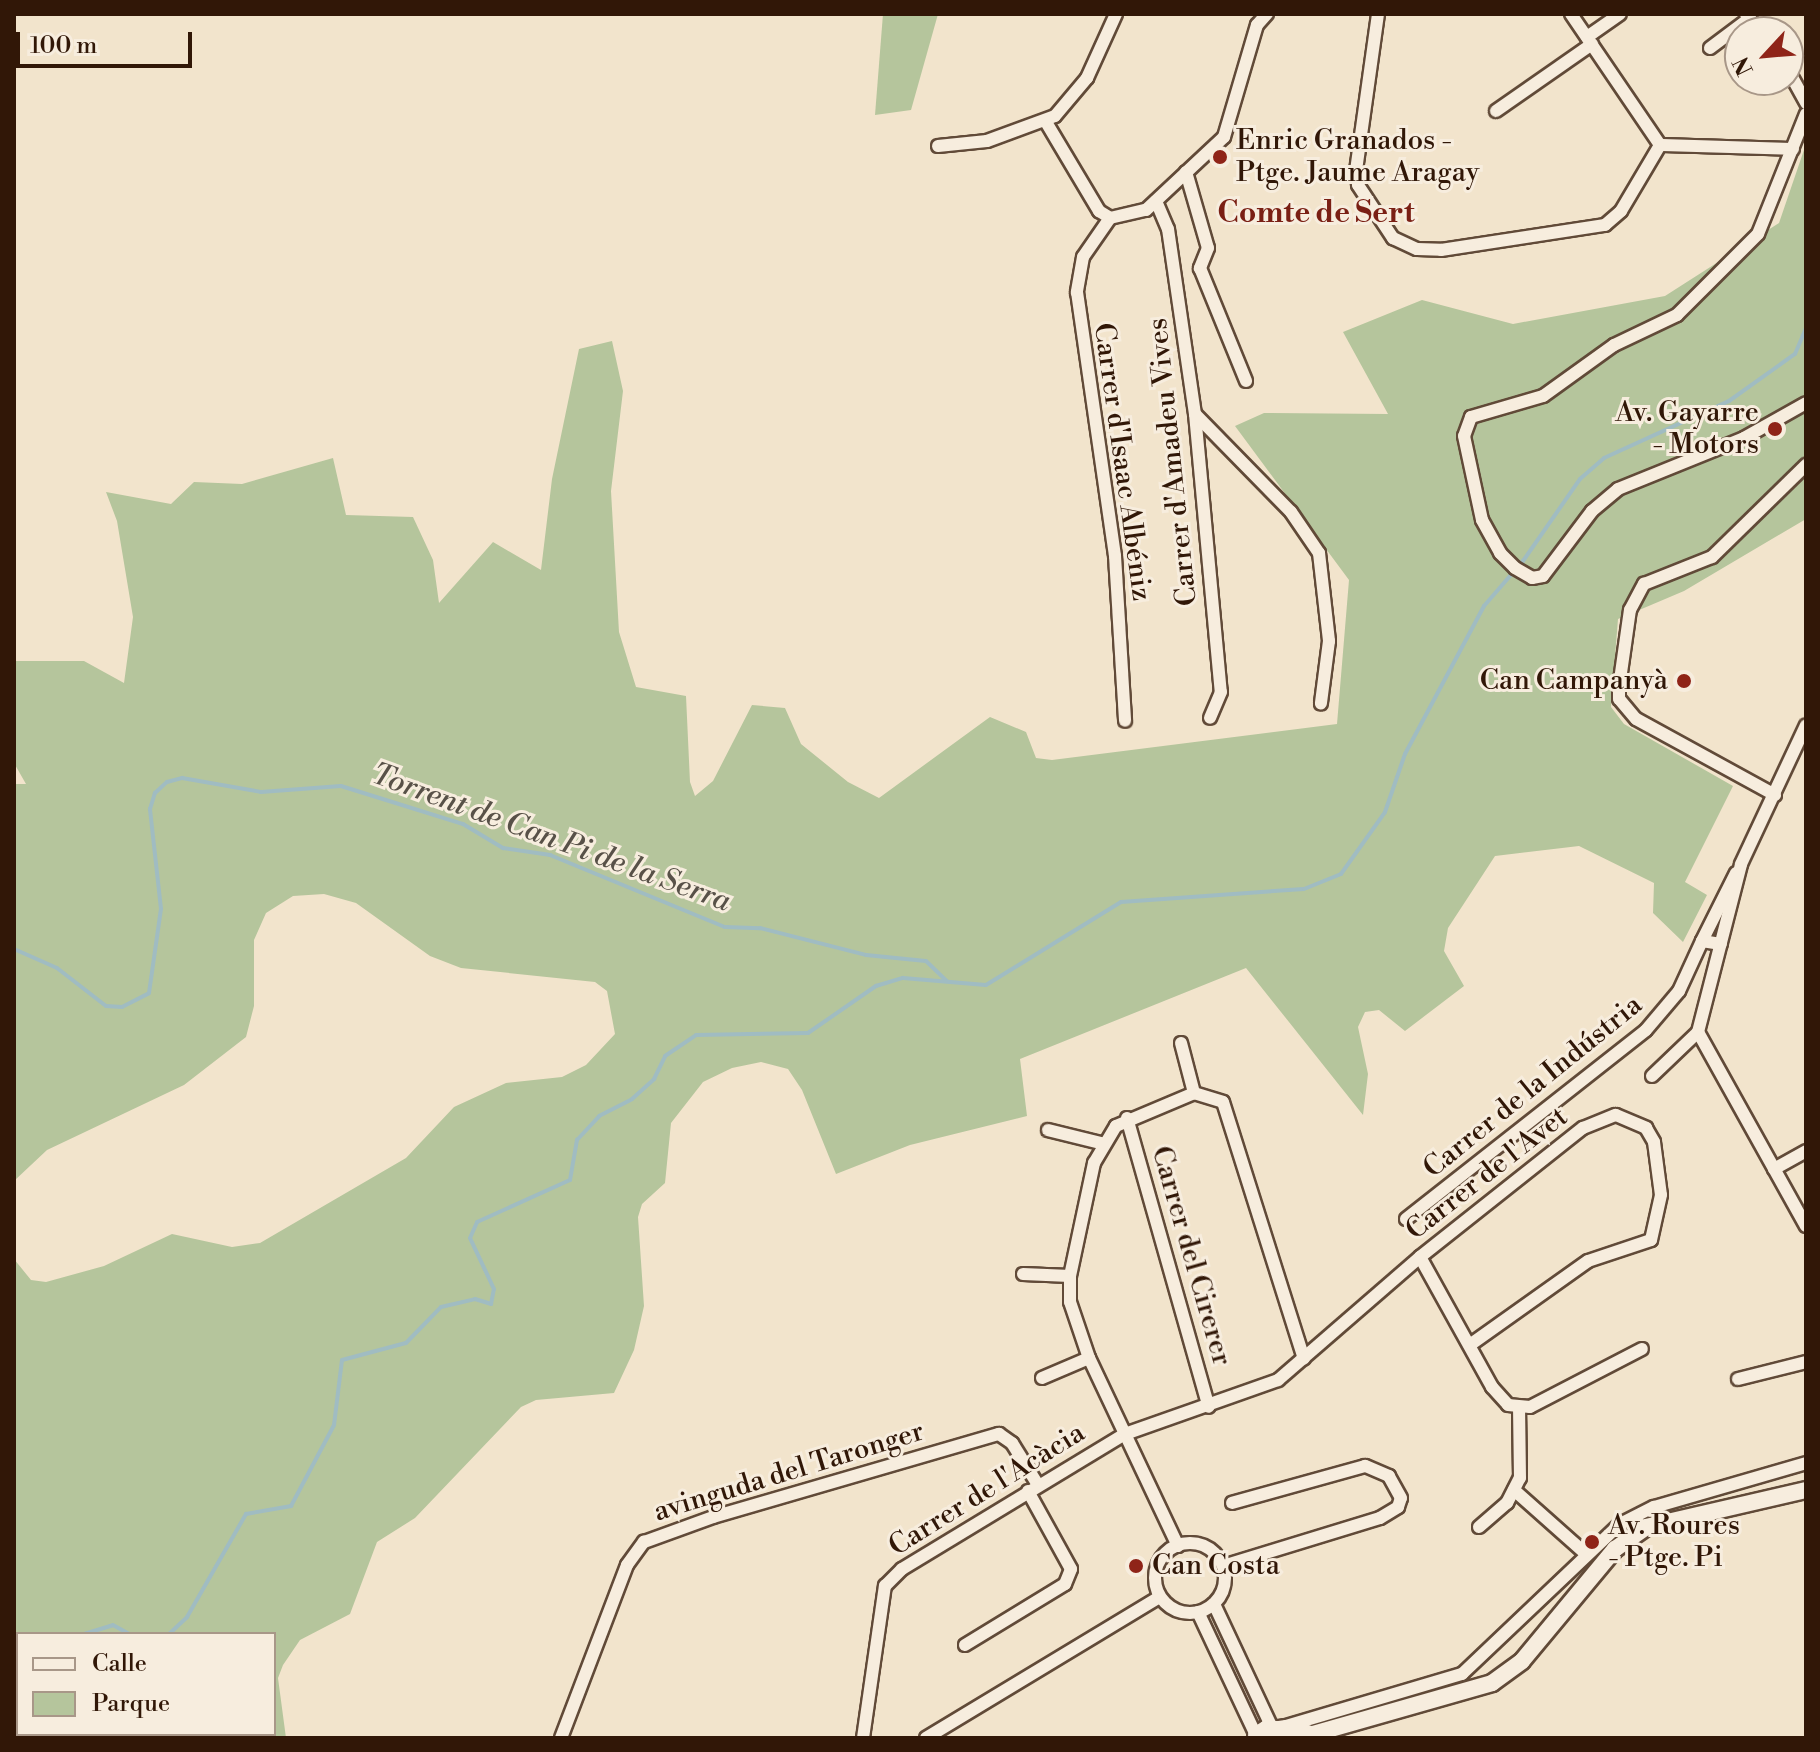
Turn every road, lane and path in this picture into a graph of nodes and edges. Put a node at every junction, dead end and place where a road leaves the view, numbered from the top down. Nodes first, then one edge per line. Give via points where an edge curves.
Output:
1 (1116, 14) edge
2 (1267, 14) edge
3 (1378, 14) edge
4 (1571, 14) edge
5 (1620, 14) edge
6 (1724, 36) edge
7 (1589, 40) junction
8 (1710, 48) dead end
9 (1496, 111) dead end
10 (1806, 114) edge
11 (1046, 122) junction
12 (1660, 145) junction
13 (938, 146) dead end
14 (1793, 149) junction
15 (1186, 172) junction
16 (1156, 201) junction
17 (1110, 218) junction
18 (1246, 381) dead end
19 (1806, 403) edge
20 (1195, 414) junction
21 (1784, 416) junction
22 (1806, 416) edge
23 (1806, 465) edge
24 (1321, 703) dead end
25 (1210, 718) dead end
26 (1125, 721) dead end
27 (1806, 725) edge
28 (1775, 795) junction
29 (1741, 864) junction
30 (1702, 941) junction
31 (1721, 944) junction
32 (1698, 1032) junction
33 (1181, 1043) dead end
34 (1652, 1076) dead end
35 (1194, 1093) junction
36 (1127, 1118) junction
37 (1048, 1130) dead end
38 (1101, 1143) junction
39 (1806, 1151) edge
40 (1774, 1169) junction
41 (1406, 1219) dead end
42 (1806, 1226) edge
43 (1420, 1257) junction
44 (1023, 1274) dead end
45 (1070, 1276) junction
46 (1470, 1345) junction
47 (1642, 1349) dead end
48 (1089, 1358) junction
49 (1304, 1359) junction
50 (1806, 1362) edge
51 (1042, 1378) dead end
52 (1738, 1379) dead end
53 (1209, 1407) junction
54 (1519, 1407) junction
55 (1125, 1434) junction
56 (1806, 1463) edge
57 (1033, 1488) junction
58 (1514, 1490) junction
59 (1806, 1490) edge
60 (1232, 1503) dead end
61 (1479, 1527) dead end
62 (1178, 1546) junction
63 (1586, 1554) junction
64 (1223, 1566) junction
65 (1160, 1597) junction
66 (1214, 1604) junction
67 (1198, 1612) junction
68 (965, 1645) dead end
69 (1263, 1735) edge
70 (1305, 1736) edge
71 (561, 1738) edge
72 (863, 1738) edge
73 (926, 1738) edge

1 - 11 street via 1087,78
2 - 15 street via 1257,25 1224,137
3 - 12 street via 1356,170 1358,185 1393,238 1417,249 1441,250 1605,225 1621,211
4 - 7 street
5 - 7 street
6 - 8 street
7 - 9 street
7 - 12 street
10 - 14 street
11 - 13 street via 987,141
11 - 17 street via 1084,193
12 - 14 street
14 - 21 street via 1758,234 1677,315 1614,345 1543,396 1471,417 1464,436 1491,538 1515,568 1537,578 1548,571 1592,511 1618,489 1744,438
15 - 16 street
15 - 18 street via 1208,248 1200,268
16 - 17 street via 1138,213
16 - 20 street, Carrer d'Amadeu Vives via 1168,229
17 - 26 street, Carrer d'Isaac Albéniz via 1083,257 1077,300 1115,556
19 - 21 street
20 - 24 street via 1291,512 1319,553 1329,641
20 - 25 street, Carrer d'Amadeu Vives via 1221,692
21 - 22 street
23 - 28 street via 1712,557 1644,584 1630,610 1619,687 1619,699 1636,719
27 - 28 street, Carrer de la Indústria
28 - 29 street, Carrer de la Indústria
29 - 30 street, Carrer de la Indústria
29 - 31 street, Carrer de la Indústria
30 - 31 street
30 - 41 street, Carrer de la Indústria via 1679,991 1646,1030
31 - 32 street, Carrer de la Indústria
32 - 34 street
32 - 40 street
33 - 35 street
35 - 36 street
35 - 49 street via 1223,1102 1229,1115
36 - 38 street
36 - 53 street, Carrer del Cirerer
37 - 38 street
38 - 45 street
39 - 40 street
40 - 42 street
43 - 46 street
43 - 46 street, Carrer de l'Avet via 1600,1118 1631,1119 1654,1142 1661,1195 1651,1240 1588,1261
43 - 49 street, Carrer de l'Avet
44 - 45 street
45 - 48 street via 1073,1316
46 - 54 street via 1492,1387 1508,1405
47 - 54 street
48 - 51 street
48 - 55 street
49 - 53 street, Carrer de l'Avet via 1264,1388
50 - 52 street
53 - 55 street, Carrer de l'Avet
54 - 58 street via 1520,1478
55 - 57 street, Carrer de l'Acàcia
55 - 62 street
56 - 63 street via 1639,1513
57 - 68 street via 1071,1569 1068,1577 1053,1595
57 - 71 street, avinguda del Taronger via 1012,1443 999,1434 644,1542 627,1565
57 - 72 street, Carrer de l'Acàcia via 902,1569 885,1586
58 - 61 street
58 - 63 street
59 - 70 street via 1665,1519 1630,1536 1522,1661 1492,1683
60 - 64 street via 1365,1466 1389,1476 1401,1498 1398,1507 1380,1518
62 - 64 street via 1200,1545
62 - 65 street via 1157,1568
63 - 69 street via 1462,1674
64 - 66 street via 1224,1588
65 - 67 street via 1176,1610
65 - 73 street
66 - 67 street
66 - 69 street
67 - 69 street
69 - 70 street

